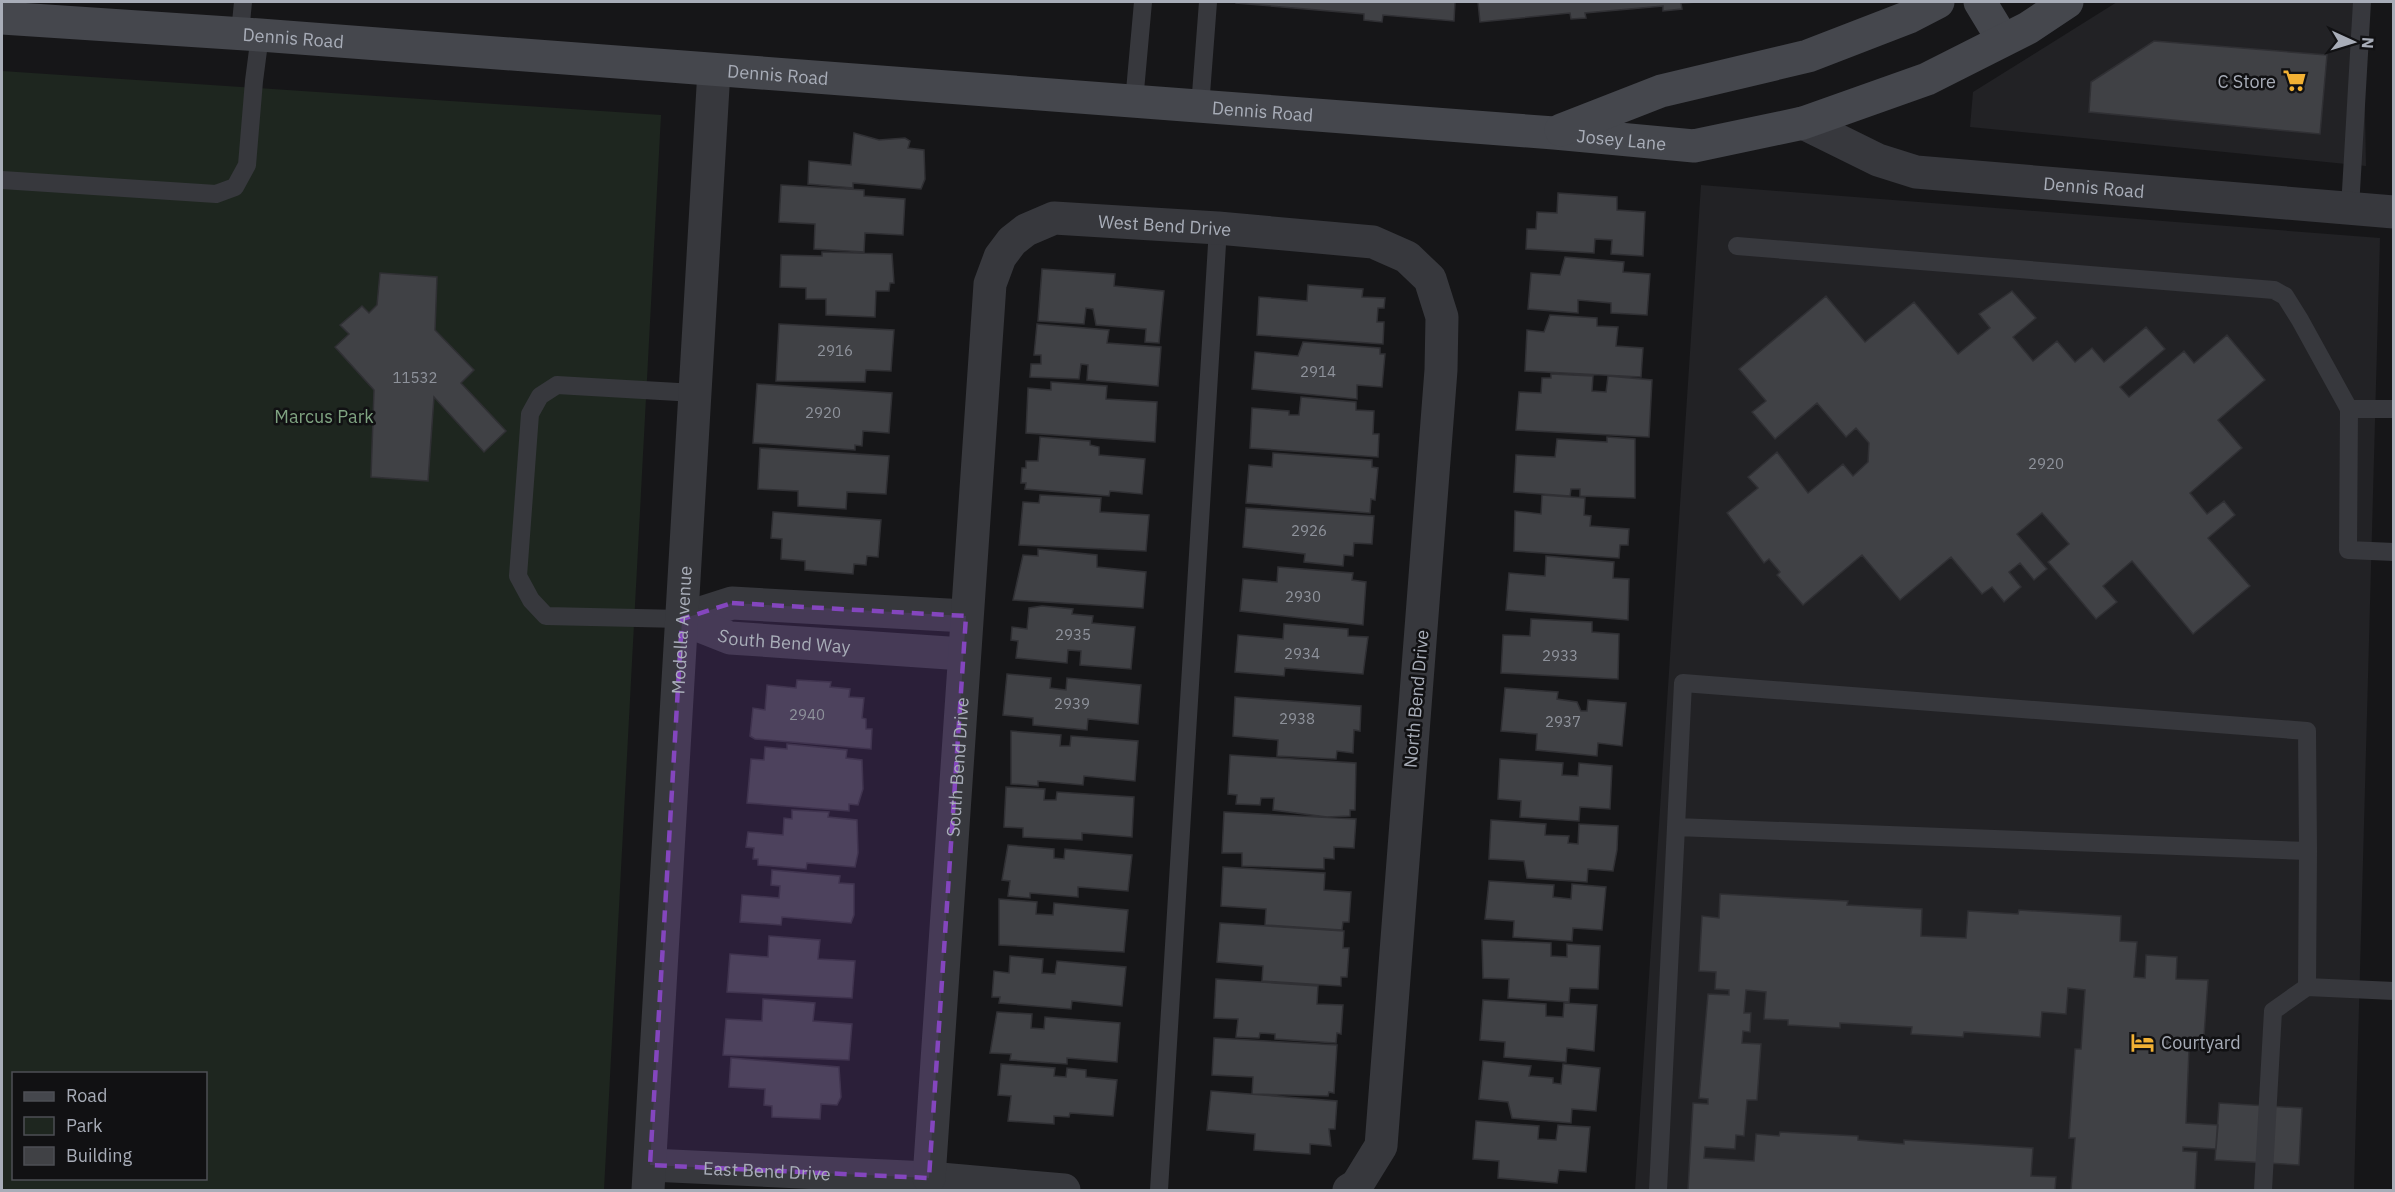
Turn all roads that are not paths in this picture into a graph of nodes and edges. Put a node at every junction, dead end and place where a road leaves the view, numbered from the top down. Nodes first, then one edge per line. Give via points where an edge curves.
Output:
1 (243, 2) edge
2 (1143, 2) edge
3 (1208, 2) edge
4 (1938, 2) edge
5 (1980, 2) edge
6 (2067, 2) edge
7 (2362, 2) edge
8 (2, 18) edge
9 (250, 34) junction
10 (2003, 40) junction
11 (714, 70) junction
12 (1134, 102) junction
13 (1200, 107) junction
14 (1803, 123) junction
15 (1554, 133) junction
16 (2, 180) edge
17 (2350, 208) junction
18 (2394, 212) edge
19 (1218, 228) junction
20 (1737, 246) dead end
21 (1430, 279) joint
22 (985, 355) joint
23 (695, 393) junction
24 (2349, 409) junction
25 (2394, 409) edge
26 (2394, 552) edge
27 (966, 616) junction
28 (682, 620) junction
29 (963, 654) junction
30 (1676, 827) junction
31 (2308, 851) junction
32 (2307, 987) junction
33 (2394, 991) edge
34 (649, 1178) edge
35 (929, 1178) junction
36 (1064, 1191) edge
37 (1159, 1191) edge
38 (1349, 1191) edge
39 (1658, 1191) edge
40 (2263, 1191) edge

1 - 9 lane
2 - 12 lane
3 - 13 lane
4 - 15 street, Josey Lane via 1808,56 1661,91
5 - 10 street
6 - 10 street, Josey Lane
7 - 17 lane
8 - 9 street, Dennis Road
9 - 11 street, Dennis Road
9 - 16 lane via 254,81 247,165 235,187 216,194
10 - 14 street, Josey Lane via 1927,79
11 - 12 street, Dennis Road
11 - 23 street, Modella Avenue
12 - 13 street, Dennis Road
13 - 15 street, Dennis Road
14 - 15 street, Josey Lane via 1694,146
14 - 17 street, Dennis Road via 1878,160 1916,172
17 - 18 street, Dennis Road
19 - 21 street, West Bend Drive via 1373,243 1407,257
19 - 22 street, West Bend Drive via 1054,219 1026,230 1000,257 990,285
19 - 37 lane
20 - 24 lane via 2274,290 2285,296
21 - 38 street, North Bend Drive via 1442,317 1442,370 1381,1146 1357,1185
22 - 27 street, South Bend Drive
23 - 28 street, Modella Avenue
23 - 28 lane via 557,385 540,396 530,414 518,576 531,600 546,616
24 - 25 lane
24 - 26 lane via 2348,550
27 - 28 street, South Bend Way via 732,603
27 - 29 street, South Bend Drive
28 - 29 street, South Bend Way via 730,639
28 - 34 street, Modella Avenue
29 - 35 street, South Bend Drive
30 - 31 lane
30 - 31 lane via 1683,683 2307,731
30 - 39 lane
31 - 32 lane
32 - 33 lane
32 - 40 lane via 2273,1011
34 - 35 street, East Bend Drive
35 - 36 street, East Bend Drive

